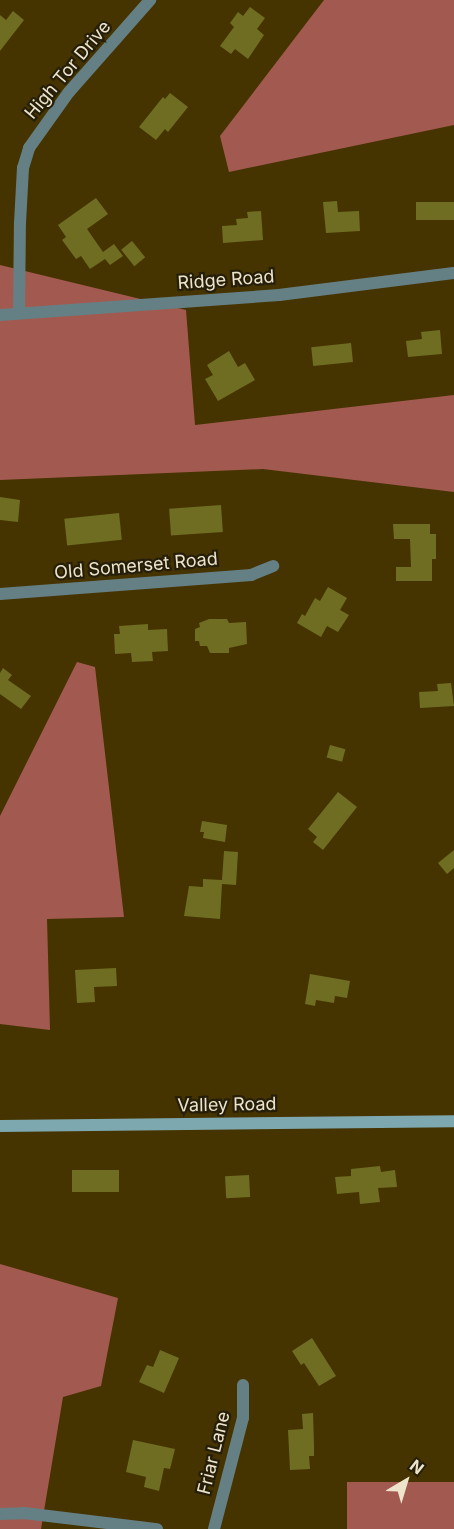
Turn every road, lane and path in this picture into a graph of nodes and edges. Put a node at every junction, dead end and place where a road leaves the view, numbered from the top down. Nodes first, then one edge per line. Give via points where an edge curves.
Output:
1 (150, 0) edge
2 (454, 273) edge
3 (19, 312) junction
4 (0, 315) edge
5 (273, 566) dead end
6 (0, 594) edge
7 (454, 1121) edge
8 (0, 1126) edge
9 (243, 1385) dead end
10 (0, 1514) edge
11 (157, 1529) edge
12 (213, 1529) edge

1 - 3 street, High Tor Drive via 69,92 29,148 23,168 20,212
2 - 3 street, Ridge Road via 279,295
3 - 4 street, Ridge Road
5 - 6 street, Old Somerset Road via 251,575
7 - 8 main road, Valley Road
9 - 12 street, Friar Lane via 243,1418
10 - 11 street via 24,1513

